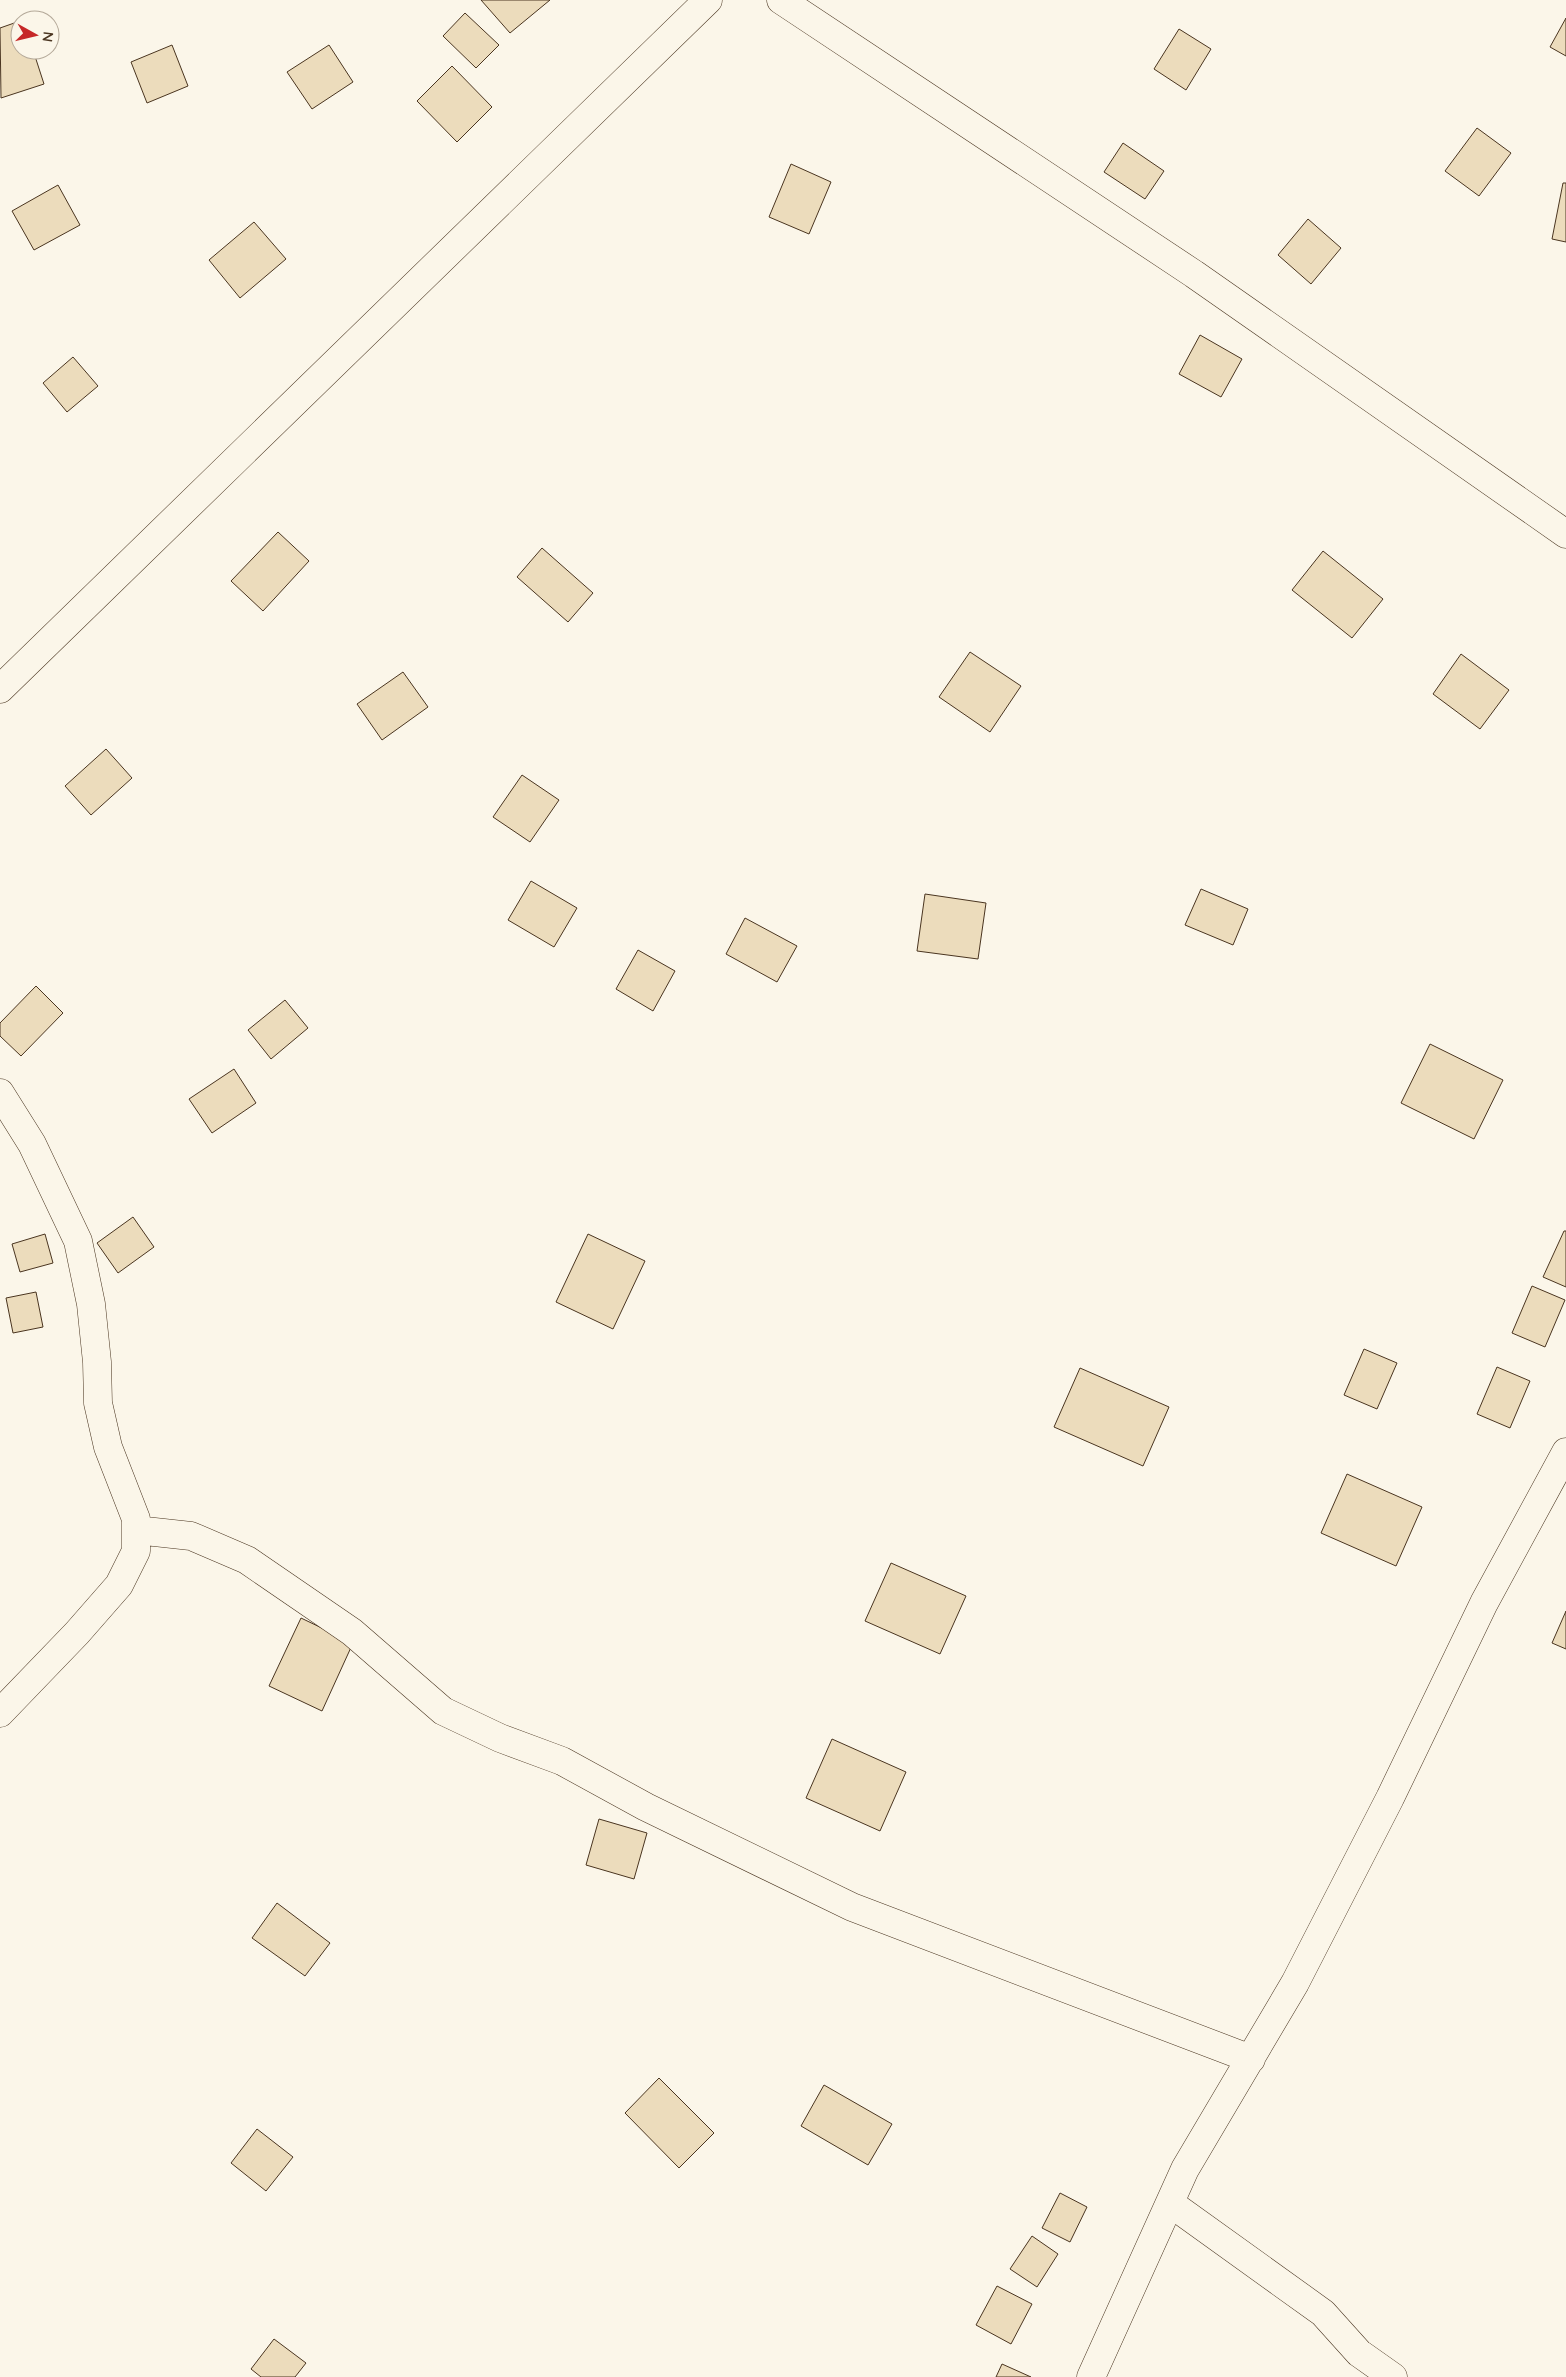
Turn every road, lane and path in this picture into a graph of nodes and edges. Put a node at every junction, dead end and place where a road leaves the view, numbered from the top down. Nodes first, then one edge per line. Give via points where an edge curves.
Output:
1 (708, 0) edge
2 (781, 0) edge
3 (1566, 534) edge
4 (0, 689) edge
5 (0, 1093) edge
6 (1566, 1452) edge
7 (136, 1530) junction
8 (0, 1713) edge
9 (1250, 2059) junction
10 (1170, 2203) junction
11 (1091, 2377) edge
12 (1393, 2377) edge

1 - 4 street
2 - 3 street via 1194,274
5 - 7 street via 32,1144 78,1241 91,1304 98,1403 108,1447 136,1519
6 - 9 street via 1484,1603 1296,1983
7 - 8 street via 136,1551 120,1585
7 - 9 street via 191,1536 247,1560 352,1632 443,1711 500,1738 562,1761 646,1807 852,1907
9 - 10 street via 1185,2169
10 - 11 street
10 - 12 street via 1322,2312 1360,2352

